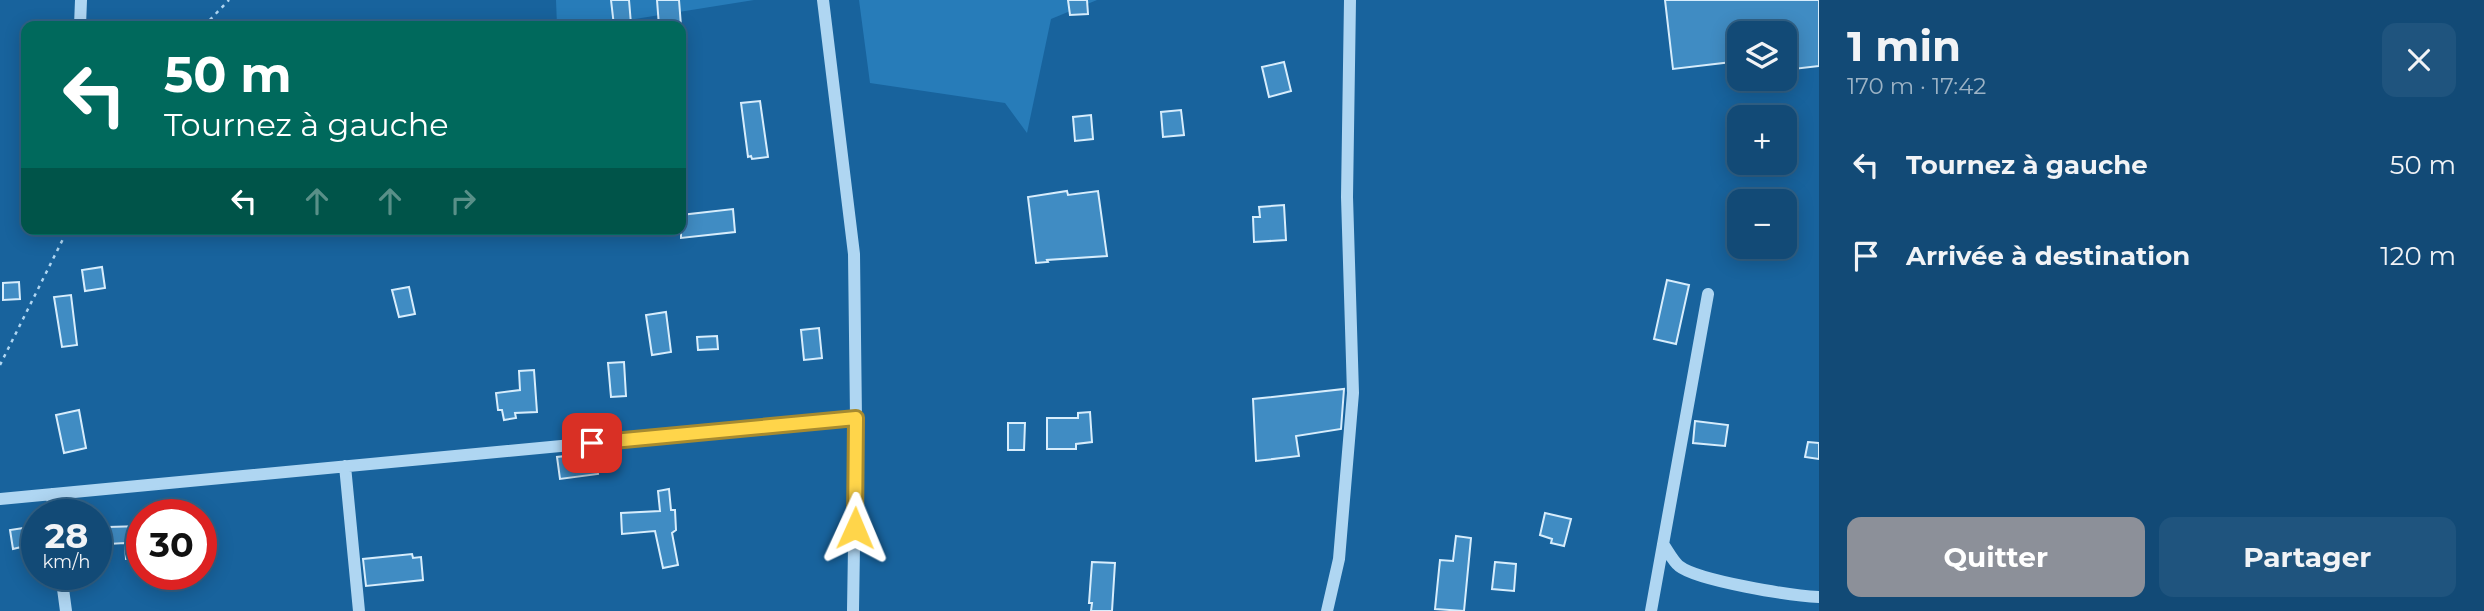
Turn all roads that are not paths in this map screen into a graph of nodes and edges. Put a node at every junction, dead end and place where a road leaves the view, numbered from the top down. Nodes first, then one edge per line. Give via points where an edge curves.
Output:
1 (81, 0) edge
2 (823, 0) edge
3 (1350, 0) edge
4 (80, 21) edge
5 (1708, 294) dead end
6 (856, 418) junction
7 (345, 466) junction
8 (52, 494) junction
9 (0, 499) edge
10 (52, 499) edge
11 (1663, 544) junction
12 (63, 590) edge
13 (1819, 597) edge
14 (66, 611) edge
15 (359, 611) edge
16 (853, 611) edge
17 (1327, 611) edge
18 (1651, 611) edge

1 - 4 street
2 - 6 street via 854,254
3 - 17 street via 1347,197 1353,393 1339,559
5 - 11 street
6 - 7 street
6 - 16 street
7 - 8 street
7 - 15 street
8 - 9 street
8 - 10 street
11 - 13 street via 1678,566 1692,572
11 - 18 street
12 - 14 street

